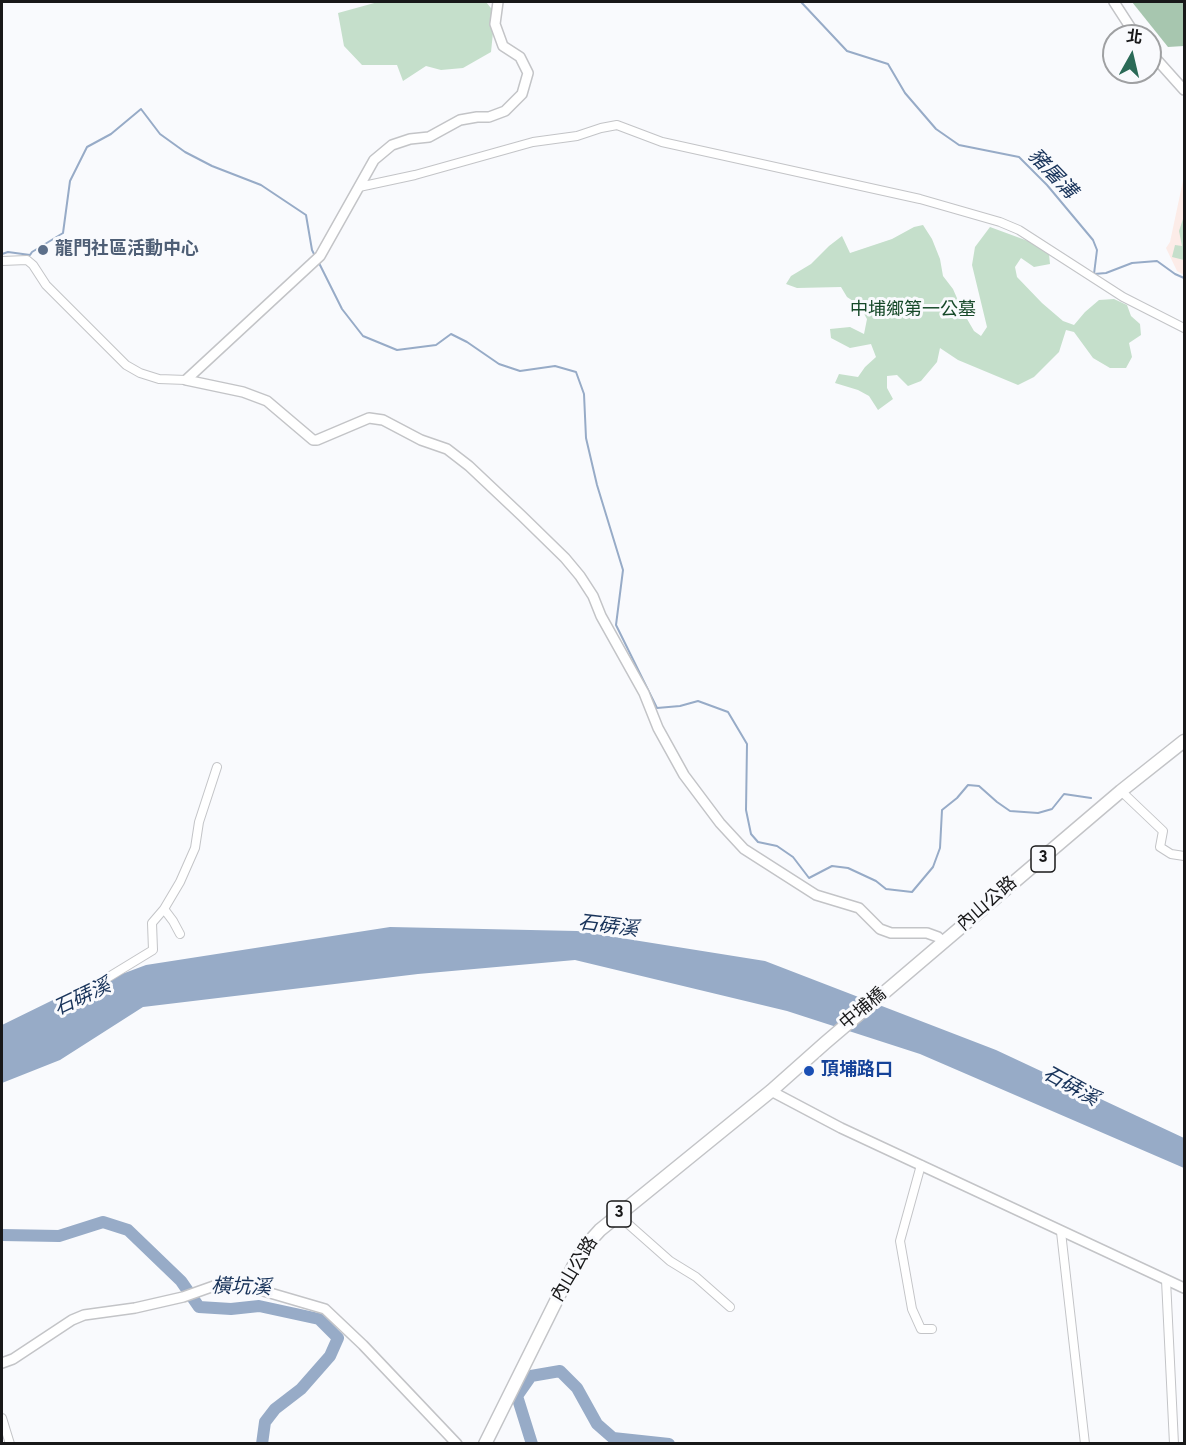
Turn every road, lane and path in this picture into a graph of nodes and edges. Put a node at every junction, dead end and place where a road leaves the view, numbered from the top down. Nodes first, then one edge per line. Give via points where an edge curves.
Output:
1 (498, 2) edge
2 (1114, 2) edge
3 (1128, 24) edge
4 (1162, 65) edge
5 (1185, 90) edge
6 (359, 187) junction
7 (2, 261) edge
8 (1185, 328) edge
9 (186, 380) junction
10 (1185, 741) edge
11 (217, 767) dead end
12 (1121, 791) junction
13 (1185, 856) edge
14 (164, 909) junction
15 (180, 934) dead end
16 (944, 943) junction
17 (903, 978) joint
18 (94, 986) dead end
19 (825, 1043) joint
20 (771, 1091) junction
21 (921, 1166) junction
22 (618, 1215) junction
23 (1061, 1232) junction
24 (1166, 1280) junction
25 (1185, 1288) edge
26 (730, 1306) dead end
27 (932, 1329) dead end
28 (2, 1363) edge
29 (2, 1418) edge
30 (10, 1443) edge
31 (457, 1443) edge
32 (485, 1443) edge
33 (1085, 1443) edge
34 (1174, 1443) edge

1 - 6 street via 495,24 503,46 520,57 528,73 522,94 505,111 460,120 429,137 392,145 374,160
2 - 3 street
4 - 5 street
6 - 8 street via 616,125 662,142 908,196 1000,222 1019,230 1123,297
6 - 9 street via 317,259
7 - 9 street via 27,260 33,265 46,285 126,365 159,379
9 - 16 street via 267,401 313,440 369,418 383,420 447,449 470,466 580,576 684,775 744,849 816,895 859,908 880,928 891,933 927,933
10 - 12 main road, 內山公路 / 3
11 - 14 street via 195,848
12 - 13 street via 1163,831 1161,847 1171,855
12 - 16 main road, 內山公路 / 3
14 - 15 street
14 - 18 street via 152,923 151,953
16 - 17 main road, 內山公路 / 3
17 - 19 main road, 中埔橋 / 3
19 - 20 main road, 內山公路 / 3
20 - 21 street
20 - 22 main road, 內山公路 / 3
21 - 23 street
21 - 27 street via 900,1241 912,1309 921,1329
22 - 26 street
22 - 32 main road, 內山公路 / 3 via 590,1241 576,1261
23 - 24 street
23 - 33 street
24 - 25 street
24 - 34 street
28 - 31 street via 84,1315 135,1308 214,1286 253,1288 325,1309
29 - 30 street

